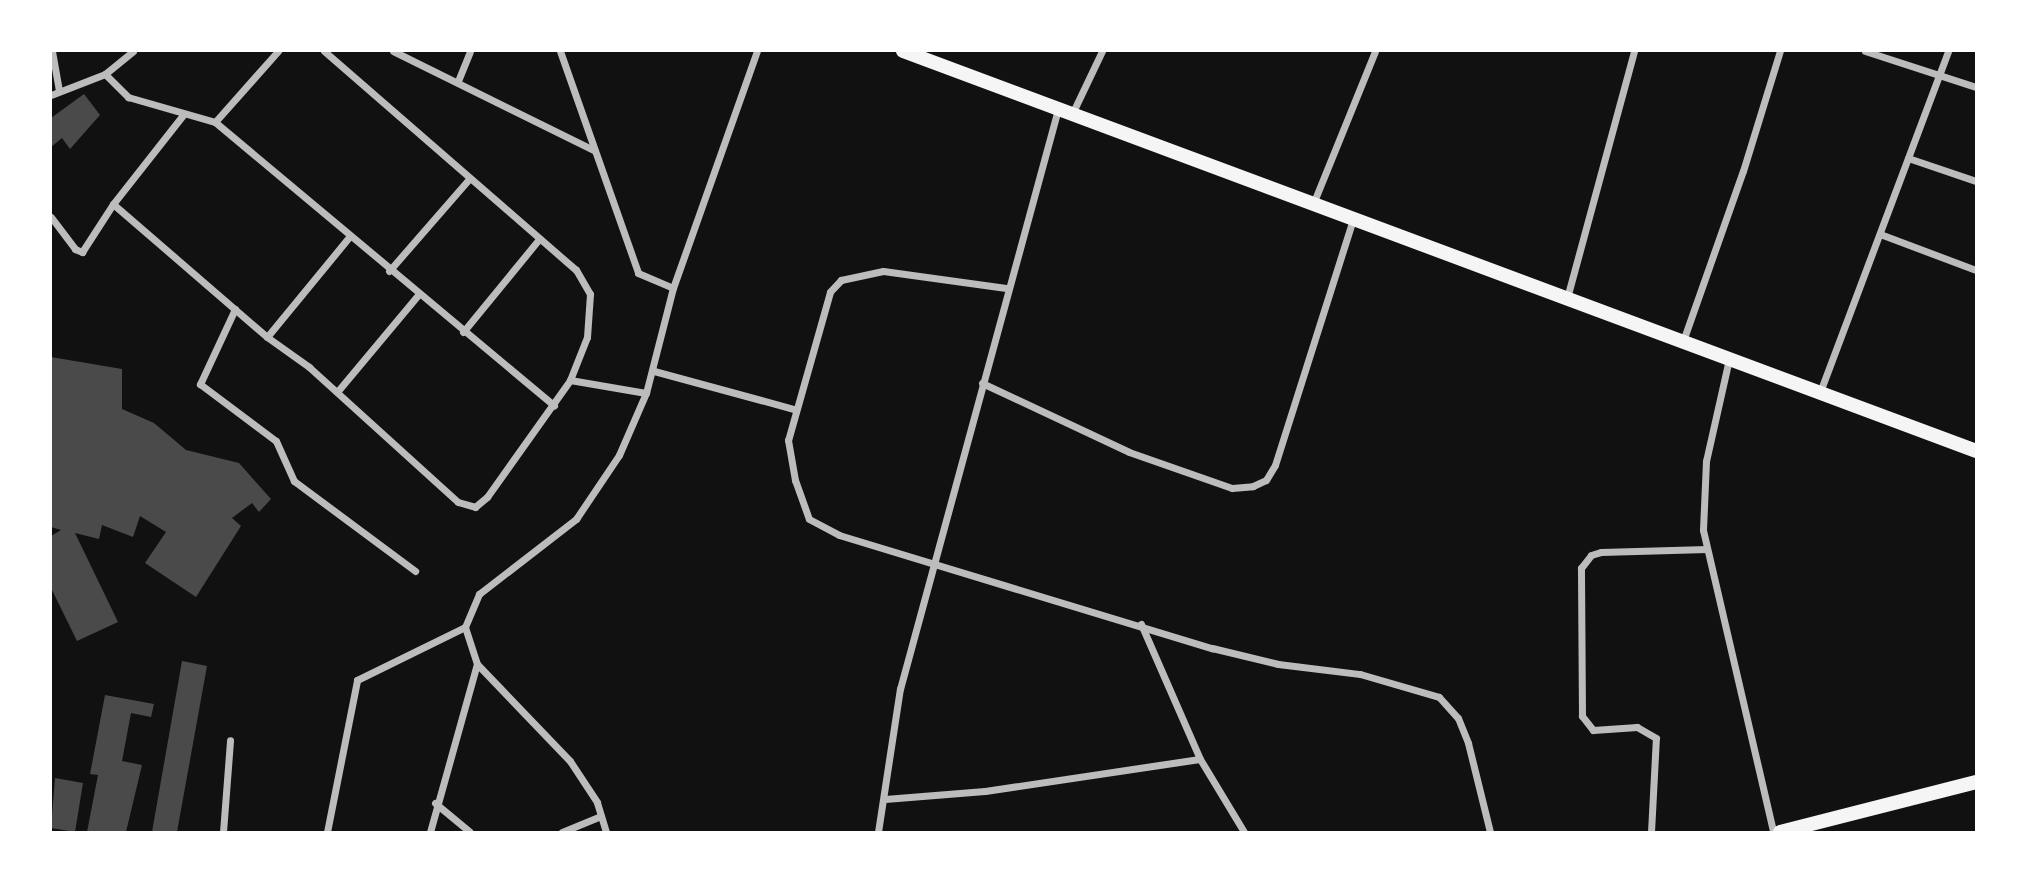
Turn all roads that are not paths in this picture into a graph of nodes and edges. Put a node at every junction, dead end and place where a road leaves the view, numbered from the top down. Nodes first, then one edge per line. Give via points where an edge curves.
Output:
1 (52, 51) edge
2 (133, 51) edge
3 (278, 51) edge
4 (324, 51) edge
5 (393, 51) edge
6 (470, 51) edge
7 (560, 51) edge
8 (757, 51) edge
9 (903, 51) edge
10 (1101, 51) edge
11 (1375, 51) edge
12 (1634, 51) edge
13 (1780, 51) edge
14 (1865, 51) edge
15 (1948, 51) edge
16 (105, 74) junction
17 (1939, 74) junction
18 (457, 80) junction
19 (1976, 87) edge
20 (59, 90) junction
21 (51, 95) edge
22 (1065, 111) junction
23 (183, 115) junction
24 (215, 122) junction
25 (595, 151) junction
26 (1908, 158) junction
27 (468, 180) junction
28 (1976, 181) edge
29 (113, 204) junction
30 (1313, 204) junction
31 (51, 218) edge
32 (1353, 219) junction
33 (1880, 234) junction
34 (349, 237) junction
35 (539, 239) junction
36 (1976, 270) edge
37 (389, 271) junction
38 (673, 288) junction
39 (1006, 288) junction
40 (418, 295) junction
41 (1567, 298) junction
42 (235, 309) junction
43 (463, 331) junction
44 (267, 337) junction
45 (1683, 341) junction
46 (1730, 359) junction
47 (654, 372) junction
48 (570, 380) junction
49 (982, 383) junction
50 (337, 392) junction
51 (1820, 392) junction
52 (646, 393) junction
53 (554, 405) junction
54 (793, 410) junction
55 (1976, 450) edge
56 (1707, 549) junction
57 (934, 565) junction
58 (415, 571) dead end
59 (1141, 624) junction
60 (465, 627) junction
61 (477, 664) junction
62 (230, 740) dead end
63 (1200, 759) junction
64 (1976, 782) edge
65 (884, 799) junction
66 (435, 803) junction
67 (601, 816) junction
68 (1790, 831) edge
69 (223, 832) edge
70 (327, 832) edge
71 (430, 832) edge
72 (470, 832) edge
73 (562, 832) edge
74 (606, 832) edge
75 (878, 832) edge
76 (1244, 832) edge
77 (1490, 832) edge
78 (1651, 832) edge
79 (1773, 832) edge

1 - 20 street
2 - 16 street
3 - 24 street
4 - 27 street
5 - 18 street
6 - 18 street
7 - 25 street
8 - 38 street
9 - 22 main road
10 - 22 street
11 - 30 street
12 - 41 street
13 - 45 street via 1744,171
14 - 17 street
15 - 17 street
16 - 20 street
16 - 23 street via 128,97
17 - 19 street
17 - 26 street
18 - 25 street
20 - 21 street
22 - 30 main road
22 - 39 street
23 - 24 street
23 - 29 street
24 - 34 street
25 - 38 street via 638,273
26 - 28 street
26 - 33 street
27 - 35 street
27 - 37 street
29 - 31 street via 82,252
29 - 42 street
30 - 32 main road
32 - 41 main road
32 - 49 street via 1275,465 1266,480 1253,486 1232,488 1129,452
33 - 36 street
33 - 51 street
34 - 37 street
34 - 44 street
35 - 43 street
35 - 48 street via 576,270 590,294 587,337
37 - 40 street
38 - 47 street
39 - 49 street
39 - 54 street via 883,271 841,280 830,292
40 - 43 street
40 - 50 street
41 - 45 main road
42 - 44 street
42 - 58 street via 200,384 276,441 294,481
43 - 53 street
44 - 50 street
45 - 46 main road
46 - 51 main road
46 - 56 street via 1706,461
47 - 52 street
47 - 54 street
48 - 52 street
48 - 53 street
49 - 57 street
50 - 53 street via 467,507 486,498
51 - 55 main road
52 - 60 street via 619,456 588,505 487,586
54 - 57 street via 789,458 809,519 839,535
56 - 78 street via 1601,552 1591,555 1581,568 1582,716 1593,730 1637,727 1656,737
56 - 79 street
57 - 59 street
57 - 65 street via 900,689
59 - 63 street
59 - 77 street via 1212,648 1278,664 1360,674 1439,697 1458,718 1468,743
60 - 61 street
60 - 70 street via 356,680
61 - 66 street
61 - 67 street via 570,761
62 - 69 street
63 - 65 street via 985,791
63 - 76 street
64 - 68 main road
65 - 75 street
66 - 71 street
66 - 72 street
67 - 73 street
67 - 74 street

